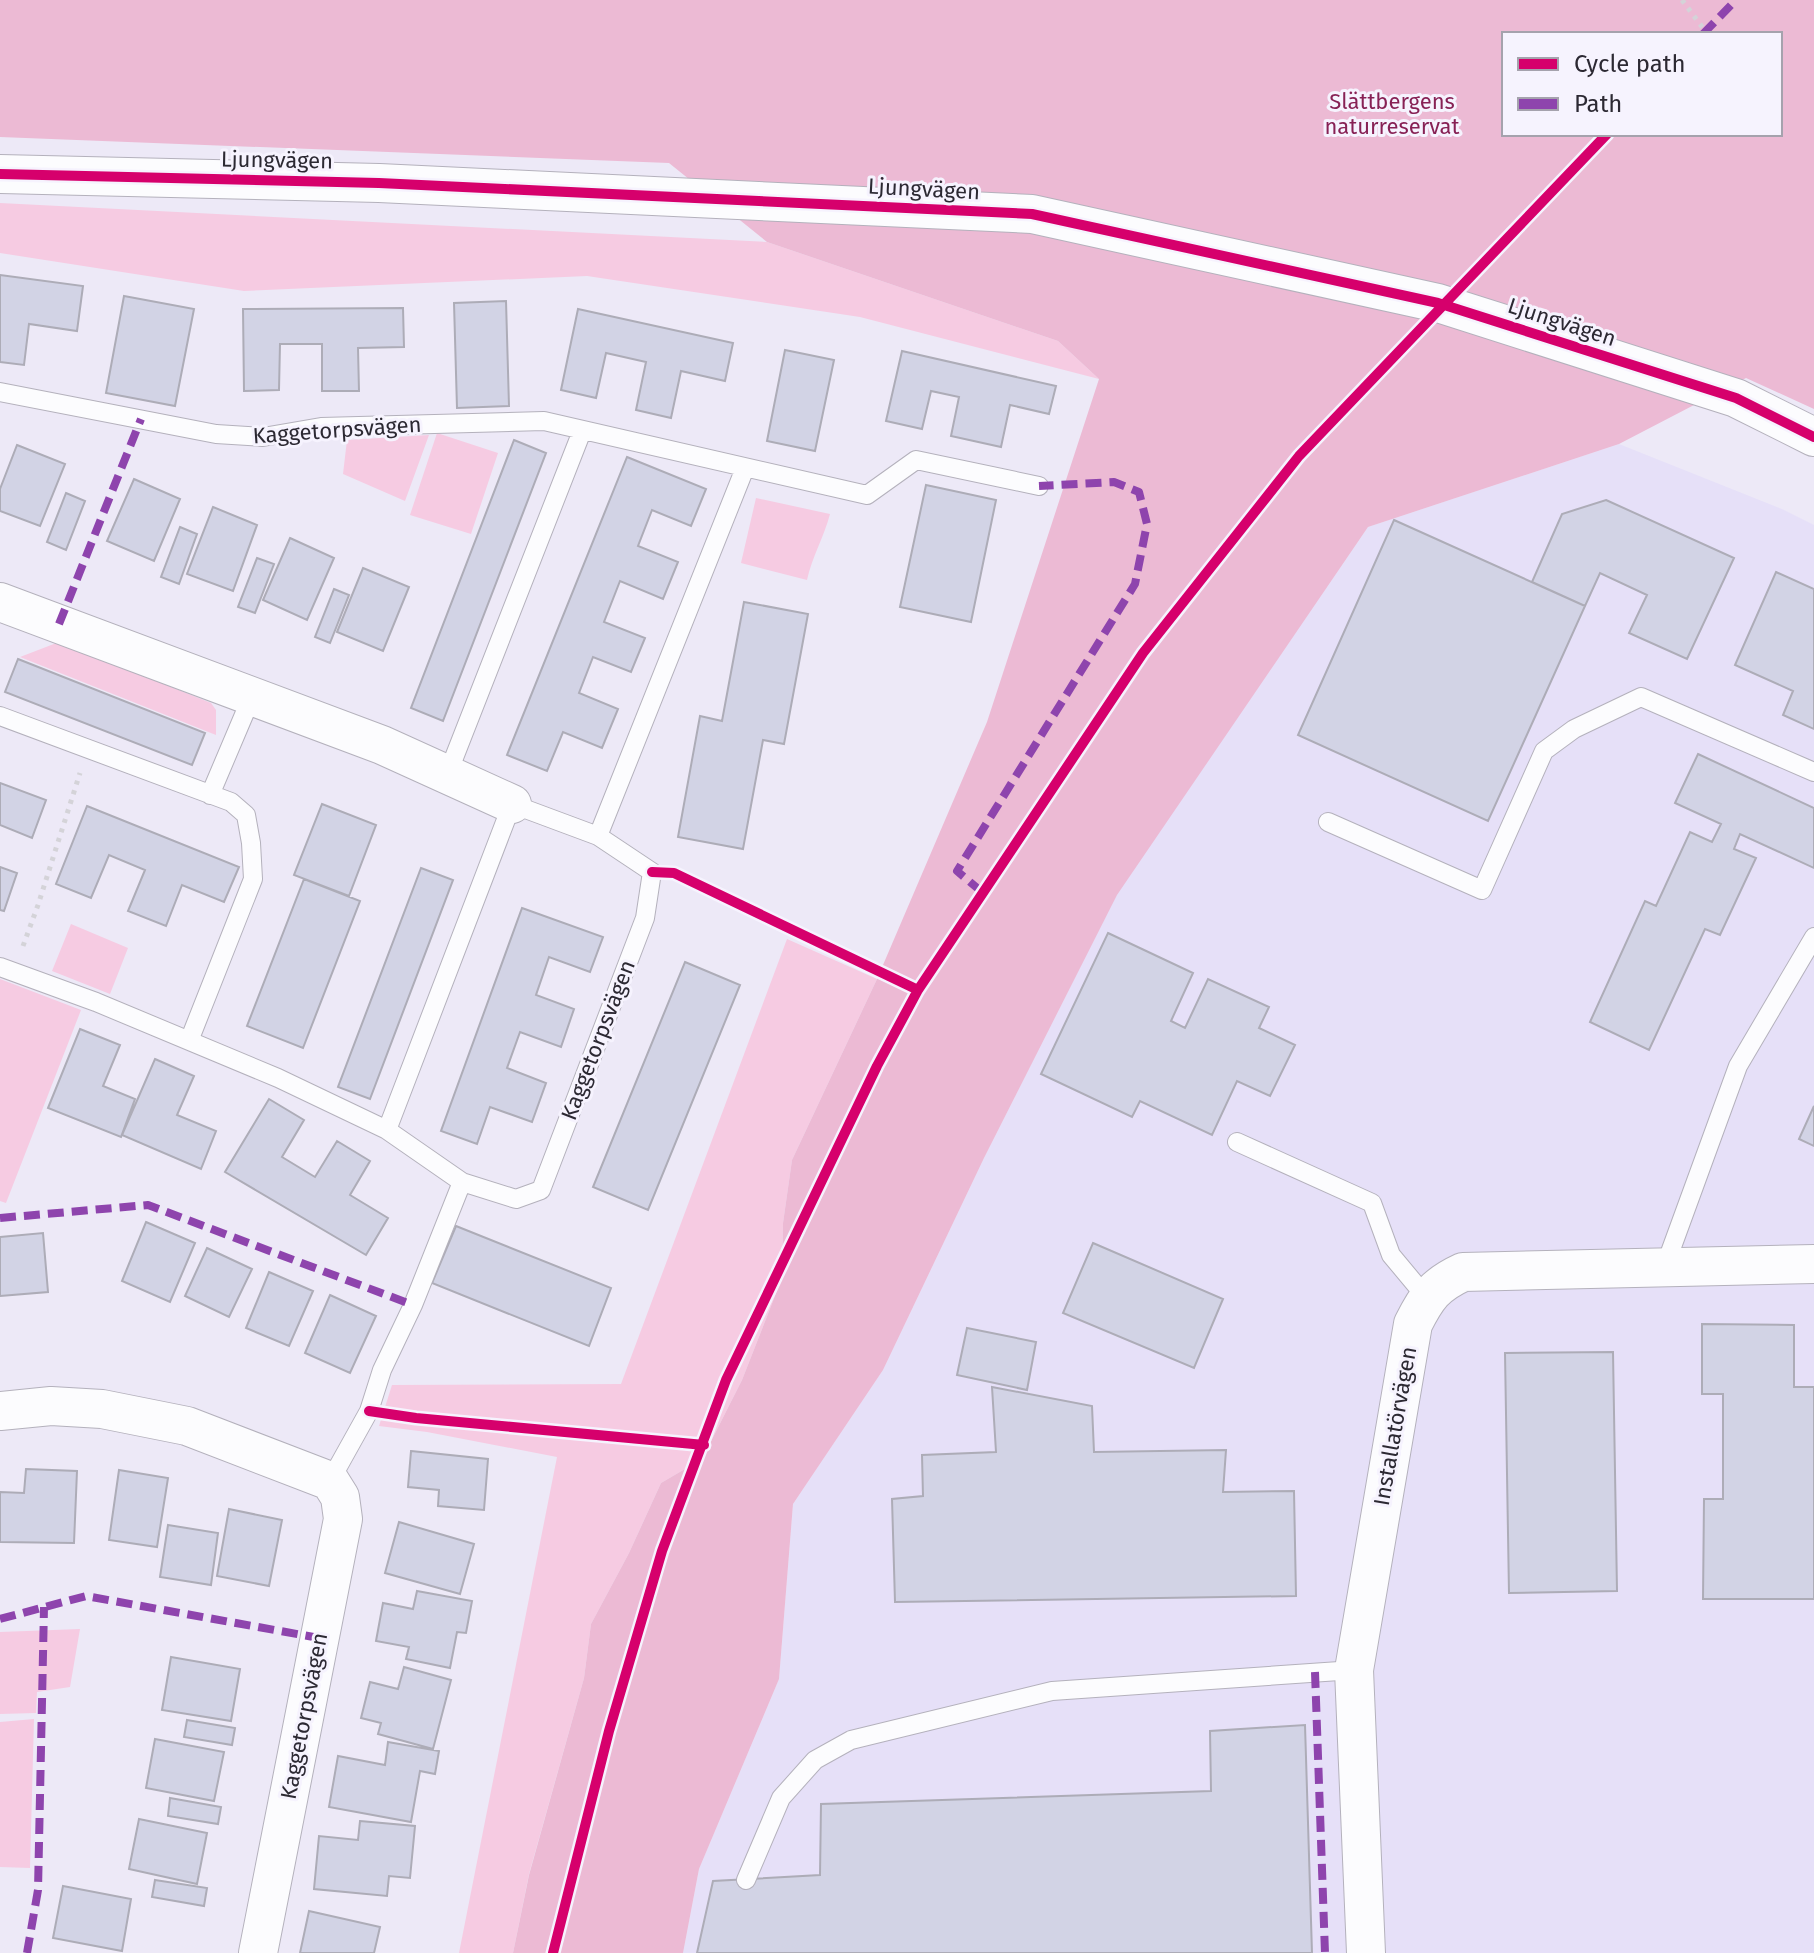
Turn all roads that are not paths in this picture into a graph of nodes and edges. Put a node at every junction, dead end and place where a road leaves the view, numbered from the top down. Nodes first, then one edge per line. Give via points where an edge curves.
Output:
1 (0, 174) edge
2 (0, 392) edge
3 (582, 431) junction
4 (1814, 437) edge
5 (745, 468) junction
6 (1039, 486) dead end
7 (0, 602) edge
8 (252, 696) junction
9 (0, 716) edge
10 (1814, 772) edge
11 (448, 773) junction
12 (210, 795) junction
13 (512, 804) junction
14 (1328, 822) dead end
15 (598, 836) junction
16 (1814, 937) edge
17 (7, 969) edge
18 (189, 1041) junction
19 (387, 1130) junction
20 (1237, 1142) dead end
21 (462, 1182) junction
22 (1814, 1264) edge
23 (1665, 1266) junction
24 (1426, 1297) junction
25 (0, 1411) edge
26 (330, 1481) junction
27 (1354, 1670) junction
28 (746, 1880) dead end
29 (258, 1953) edge
30 (1366, 1953) edge

1 - 4 street, Ljungvägen via 395,183 1032,214 1438,303 1736,398
2 - 3 lane, Kaggetorpsvägen via 216,434 263,437 321,427 544,421
3 - 5 lane, Kaggetorpsvägen
3 - 11 lane
5 - 6 lane, Kaggetorpsvägen via 867,495 916,460
5 - 15 lane
7 - 8 street, Kaggetorpsvägen
8 - 11 street, Kaggetorpsvägen
8 - 12 lane
9 - 12 lane
10 - 14 lane via 1641,697 1574,729 1544,751 1482,890
11 - 13 street, Kaggetorpsvägen
12 - 18 lane via 231,802 246,815 253,879
13 - 15 lane, Kaggetorpsvägen
13 - 19 lane
15 - 21 lane, Kaggetorpsvägen via 652,872 651,892 541,1190 516,1199
16 - 23 lane via 1738,1066
17 - 18 lane, Kaggetorpsvägen
18 - 19 lane, Kaggetorpsvägen
19 - 21 lane, Kaggetorpsvägen
20 - 24 lane via 1372,1203 1391,1255
21 - 26 lane via 369,1411
22 - 23 street
23 - 24 street via 1463,1272
24 - 27 street, Installatörvägen via 1413,1324
25 - 26 street via 102,1409 187,1426
26 - 29 street, Kaggetorpsvägen via 340,1497 343,1519
27 - 28 lane via 1052,1691 851,1740 815,1760 781,1798
27 - 30 street, Installatörvägen

